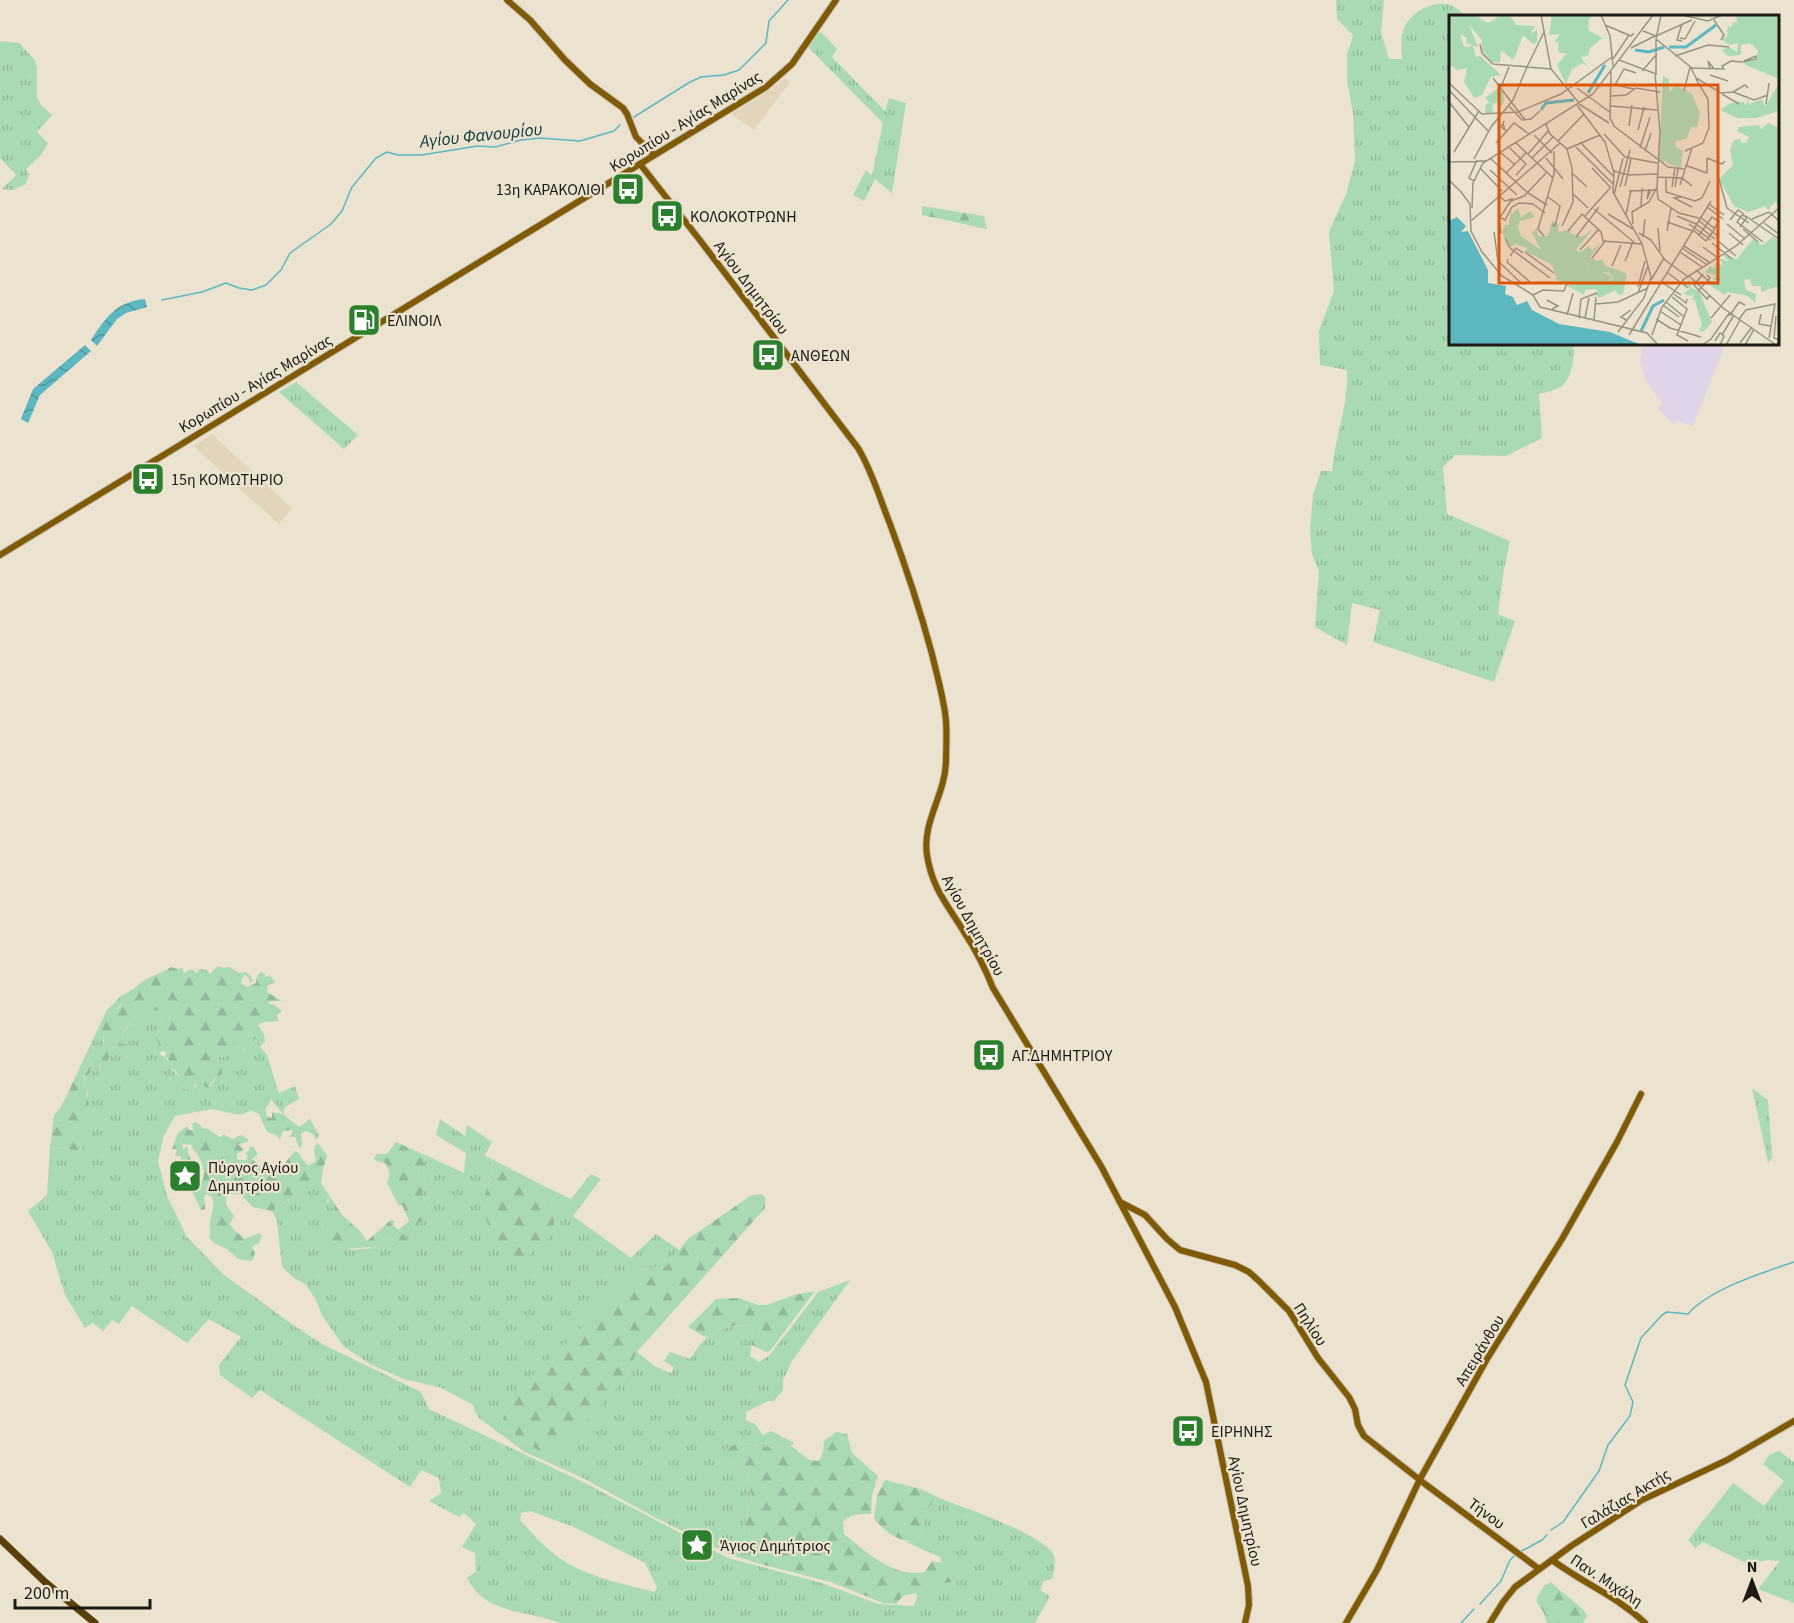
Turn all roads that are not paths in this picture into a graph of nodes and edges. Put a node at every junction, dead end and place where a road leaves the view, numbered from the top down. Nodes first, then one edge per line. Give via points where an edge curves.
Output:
1 (507, 0) edge
2 (836, 0) edge
3 (654, 155) junction
4 (640, 164) junction
5 (0, 555) edge
6 (1641, 1094) dead end
7 (1119, 1201) junction
8 (1794, 1421) edge
9 (1420, 1479) junction
10 (0, 1539) edge
11 (1552, 1560) junction
12 (1539, 1569) junction
13 (95, 1623) edge
14 (1245, 1623) edge
15 (1346, 1623) edge
16 (1490, 1623) edge
17 (1646, 1623) edge

1 - 3 street via 590,84 623,108 636,137
2 - 3 street, Κορωπίου - Αγίας Μαρίνας via 792,64 775,81
3 - 4 street, Κορωπίου - Αγίας Μαρίνας
4 - 5 street, Κορωπίου - Αγίας Μαρίνας
4 - 7 street, Αγίου Δημητρίου via 865,460 924,625 946,722 944,779 926,839 932,880
6 - 9 street, Απειράνθου via 1562,1239 1487,1359
7 - 9 street, Πηλίου via 1145,1215 1180,1250 1249,1272 1289,1311 1353,1405 1364,1436
7 - 14 street, Αγίου Δημητρίου via 1175,1307 1206,1382 1248,1586
8 - 11 street, Γαλάζιας Ακτής via 1727,1460 1641,1500
9 - 12 street, Τήνου
9 - 15 street, Απειράνθου via 1377,1570
10 - 13 main road
11 - 12 street, Γαλάζιας Ακτής
11 - 17 street, Παν. Μιχάλη
12 - 16 street, Γαλάζιας Ακτής via 1515,1587

